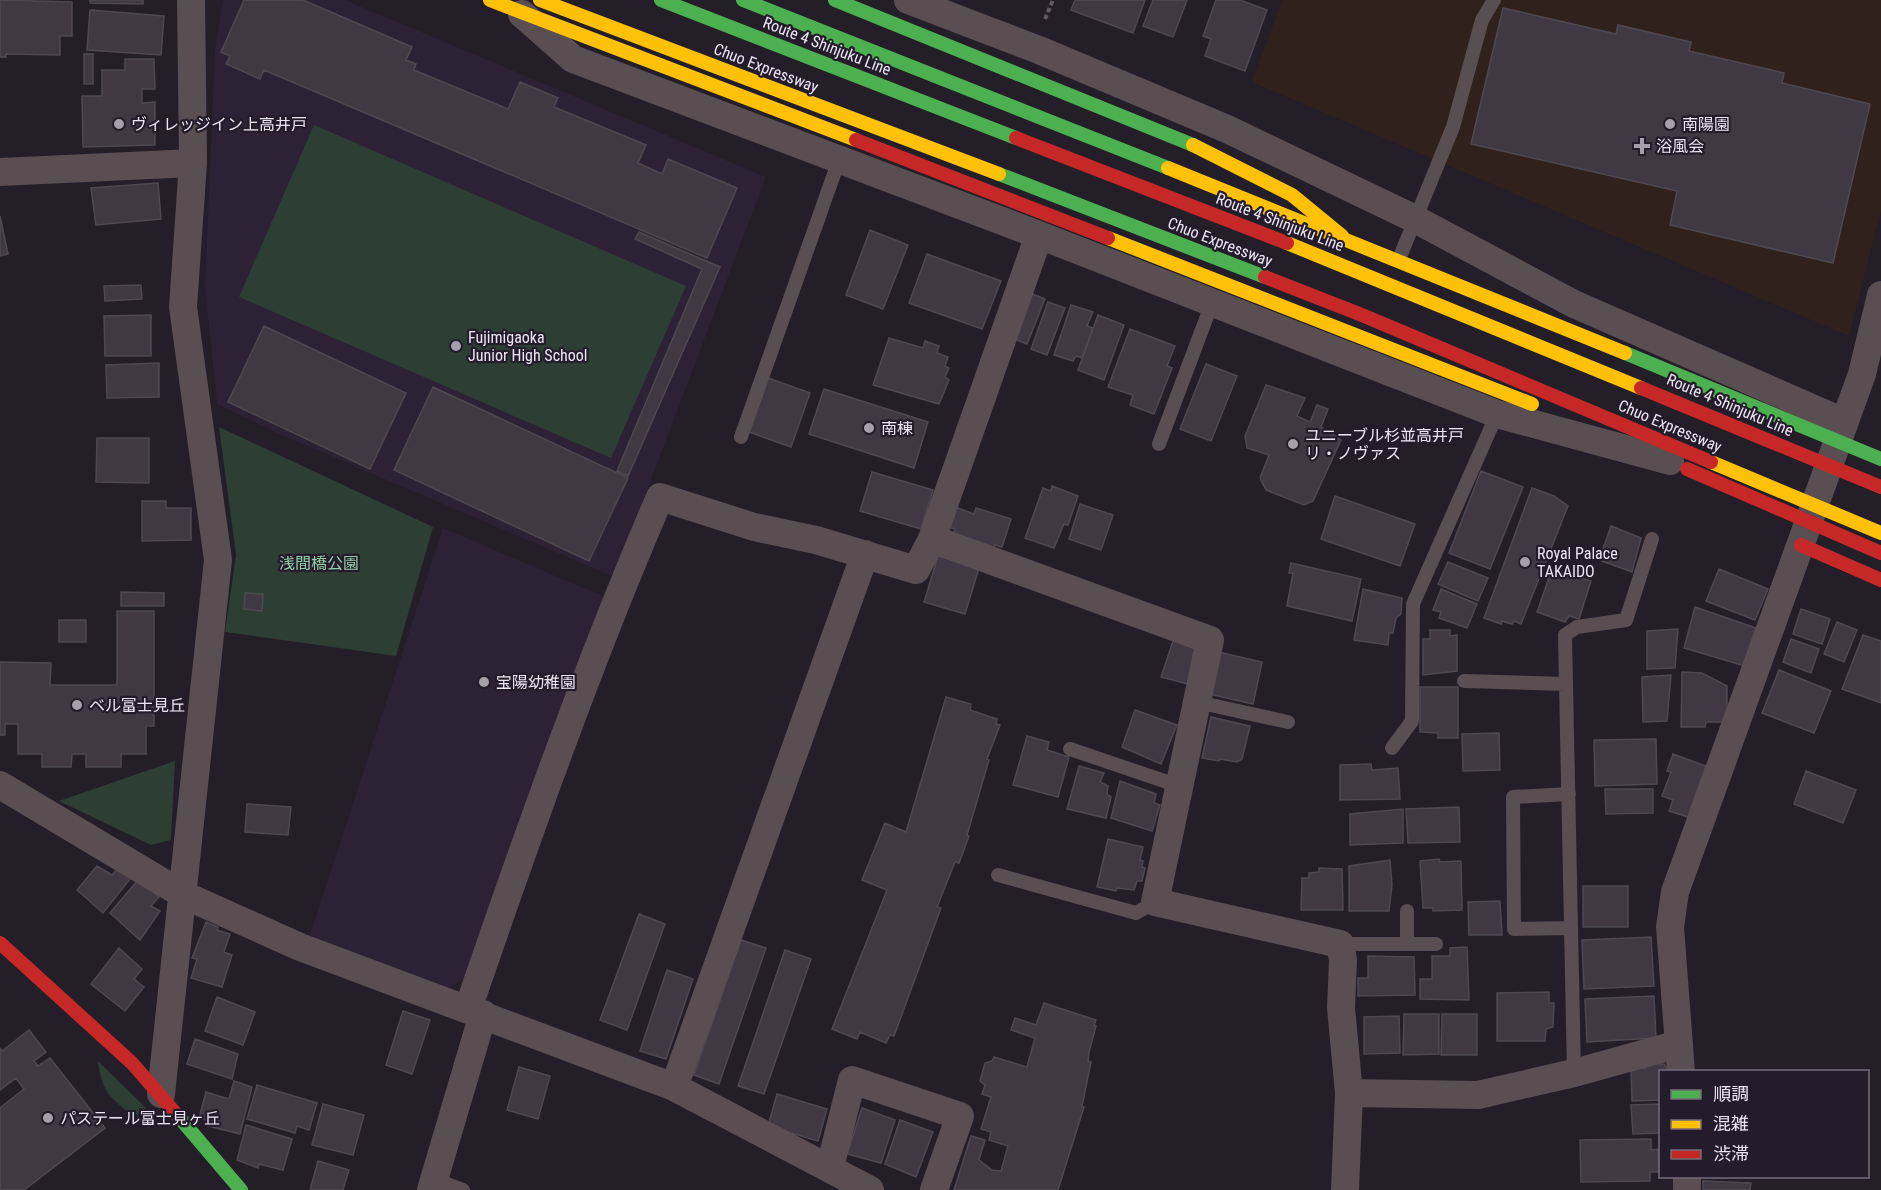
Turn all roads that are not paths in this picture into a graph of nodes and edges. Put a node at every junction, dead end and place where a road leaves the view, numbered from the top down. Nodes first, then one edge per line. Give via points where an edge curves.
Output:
1 (191, 0) edge
2 (490, 0) edge
3 (661, 0) edge
4 (743, 0) edge
5 (835, 0) edge
6 (908, 0) edge
7 (1494, 0) edge
8 (529, 5) edge
9 (838, 160) junction
10 (193, 163) junction
11 (0, 172) edge
12 (1415, 219) junction
13 (1039, 235) junction
14 (1342, 236) junction
15 (1399, 260) junction
16 (1881, 295) edge
17 (1212, 303) junction
18 (1497, 414) junction
19 (1841, 431) junction
20 (741, 437) dead end
21 (1159, 444) dead end
22 (1881, 459) edge
23 (1670, 461) junction
24 (1881, 487) edge
25 (1804, 533) junction
26 (1881, 533) edge
27 (932, 539) junction
28 (1652, 539) dead end
29 (1881, 553) edge
30 (865, 554) junction
31 (1881, 580) edge
32 (1464, 681) dead end
33 (1566, 684) junction
34 (1197, 702) junction
35 (1288, 722) dead end
36 (1392, 748) dead end
37 (1070, 749) dead end
38 (0, 786) edge
39 (1179, 786) junction
40 (1569, 794) junction
41 (998, 875) dead end
42 (184, 895) junction
43 (1155, 902) junction
44 (1407, 911) dead end
45 (1571, 928) junction
46 (0, 943) edge
47 (1340, 944) junction
48 (1407, 944) junction
49 (1436, 944) dead end
50 (476, 1012) junction
51 (1680, 1058) edge
52 (1574, 1073) junction
53 (674, 1087) junction
54 (1349, 1093) junction
55 (161, 1094) junction
56 (830, 1167) junction
57 (433, 1185) edge
58 (241, 1190) edge
59 (463, 1190) edge
60 (870, 1190) edge
61 (934, 1190) edge
62 (1345, 1190) edge

1 - 10 street
2 - 8 main road
3 - 24 main road, Route 4 Shinjuku Line, bridge via 1377,278
4 - 14 main road
5 - 14 main road via 1180,139 1292,195
6 - 12 street via 1217,125
7 - 12 lane via 1482,20 1453,127
8 - 9 street via 573,59
8 - 23 main road via 662,64
8 - 26 main road, Chuo Expressway, bridge via 902,136 1362,315
9 - 13 street
9 - 20 lane
10 - 11 street
10 - 42 street via 183,307 218,560
12 - 15 lane
12 - 19 street via 1574,304
13 - 17 street
13 - 27 street
14 - 15 main road
15 - 19 main road
16 - 19 street via 1862,374
17 - 18 street
17 - 21 lane
18 - 23 street
18 - 36 lane via 1413,604 1412,721
19 - 22 main road
19 - 25 street
23 - 25 main road
25 - 29 main road
25 - 31 main road
25 - 51 street via 1675,892 1670,927
27 - 30 street via 916,570
27 - 34 street via 1210,640
28 - 33 lane via 1626,620 1577,627 1565,635
30 - 50 street via 754,527 660,497 625,578 514,874
30 - 53 street
32 - 33 lane
33 - 40 lane
34 - 35 lane
34 - 39 street
37 - 39 lane
38 - 42 street
39 - 43 street
40 - 45 lane
40 - 45 lane via 1513,797 1514,929
41 - 43 lane via 1136,913
42 - 50 street via 300,947
42 - 55 street
43 - 47 street
44 - 48 lane
45 - 52 lane
46 - 55 main road
47 - 48 lane
47 - 54 street
48 - 49 lane
50 - 53 street
50 - 57 street
51 - 52 street
52 - 54 street via 1478,1095
53 - 56 street
54 - 62 street
55 - 58 main road
56 - 60 street
56 - 61 street via 852,1080 960,1116
57 - 59 lane

